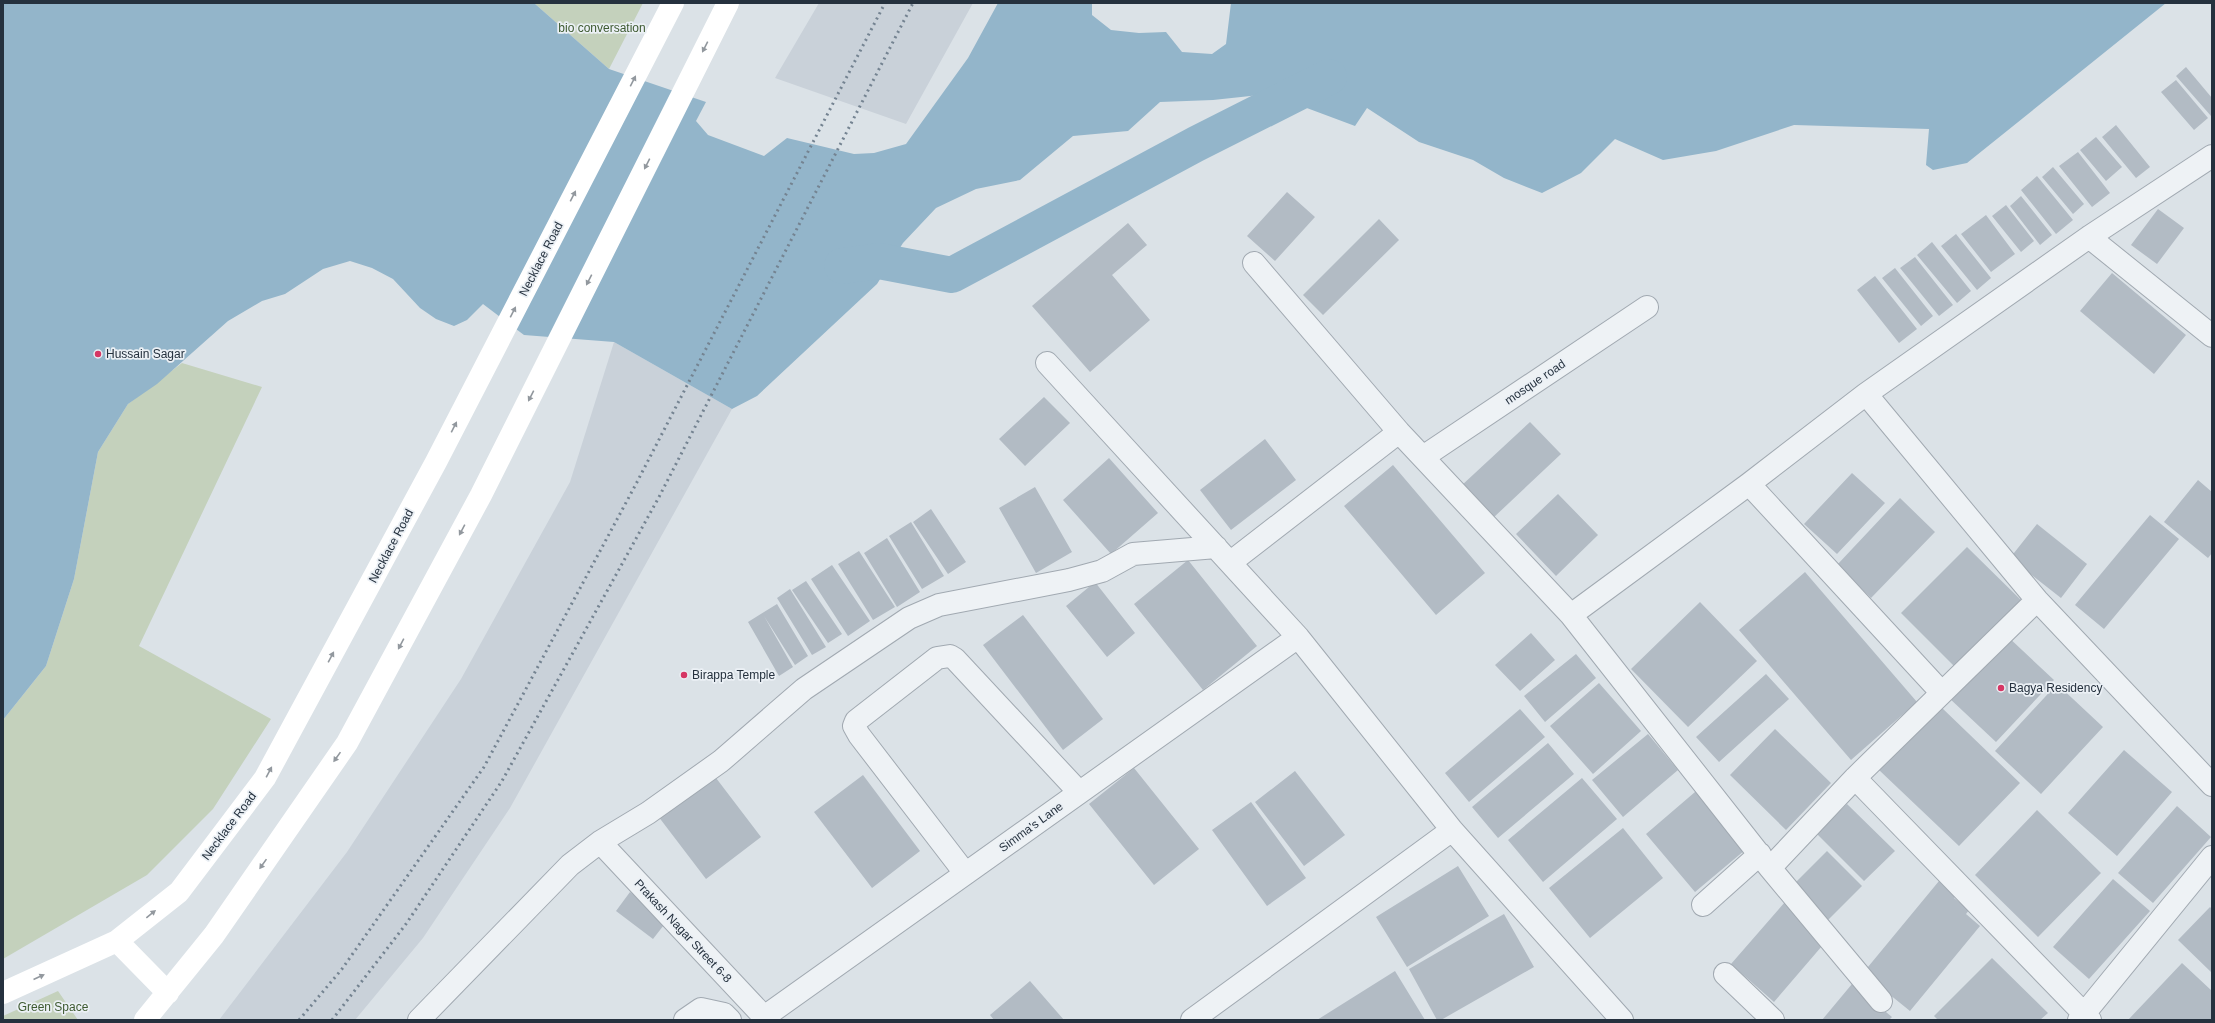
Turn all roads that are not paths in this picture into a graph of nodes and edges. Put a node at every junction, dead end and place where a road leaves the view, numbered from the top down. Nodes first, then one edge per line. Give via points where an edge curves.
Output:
1 (673, 3) edge
2 (725, 8) edge
3 (2212, 156) edge
4 (2089, 238) junction
5 (1254, 263) dead end
6 (1647, 308) dead end
7 (2212, 336) edge
8 (1047, 363) dead end
9 (1866, 394) junction
10 (1399, 432) junction
11 (1423, 457) junction
12 (1749, 484) junction
13 (1223, 554) junction
14 (2037, 600) junction
15 (1572, 615) junction
16 (1298, 637) junction
17 (1942, 693) junction
18 (1855, 778) junction
19 (2212, 785) edge
20 (1079, 792) junction
21 (1452, 830) junction
22 (600, 842) junction
23 (2212, 857) edge
24 (1765, 861) junction
25 (965, 873) junction
26 (1704, 905) dead end
27 (117, 941) junction
28 (1725, 974) dead end
29 (3, 993) edge
30 (168, 993) junction
31 (1881, 1001) dead end
32 (2084, 1018) edge
33 (765, 1019) edge
34 (146, 1020) edge
35 (419, 1020) edge
36 (685, 1020) edge
37 (730, 1020) edge
38 (1192, 1020) edge
39 (1622, 1020) edge
40 (1773, 1020) edge

27 -> 1 main road, Necklace Road via 179,892 266,778 436,462
2 -> 30 main road via 481,495 347,743 214,935
3 - 4 street
4 - 7 street
4 - 9 street
5 - 10 street
6 - 11 street, mosque road
8 - 13 street
9 - 12 street
9 - 14 street
10 - 11 street
10 - 13 street
11 - 15 street
12 - 15 street
12 - 17 street
13 - 16 street
13 - 22 street via 1133,554 1102,570 1069,580 939,605 909,618 804,689 721,761 661,804
14 - 17 street
14 - 19 street
15 - 24 street
16 - 20 street, Simma's Lane
16 - 21 street
17 - 18 street
18 - 24 street
18 - 32 street
20 - 25 street, Simma's Lane
20 - 25 street via 955,659 950,656 937,658 856,721 854,726
21 - 38 street
21 - 39 street
22 - 33 street, Prakash Nagar Street 6-8
22 - 35 street via 570,865
23 - 32 street
24 - 26 street
24 - 31 street
25 - 33 street, Simma's Lane
29 -> 27 main road, Necklace Road
27 - 30 main road
28 - 40 street
30 - 34 main road
36 - 37 street via 701,1009 724,1014

